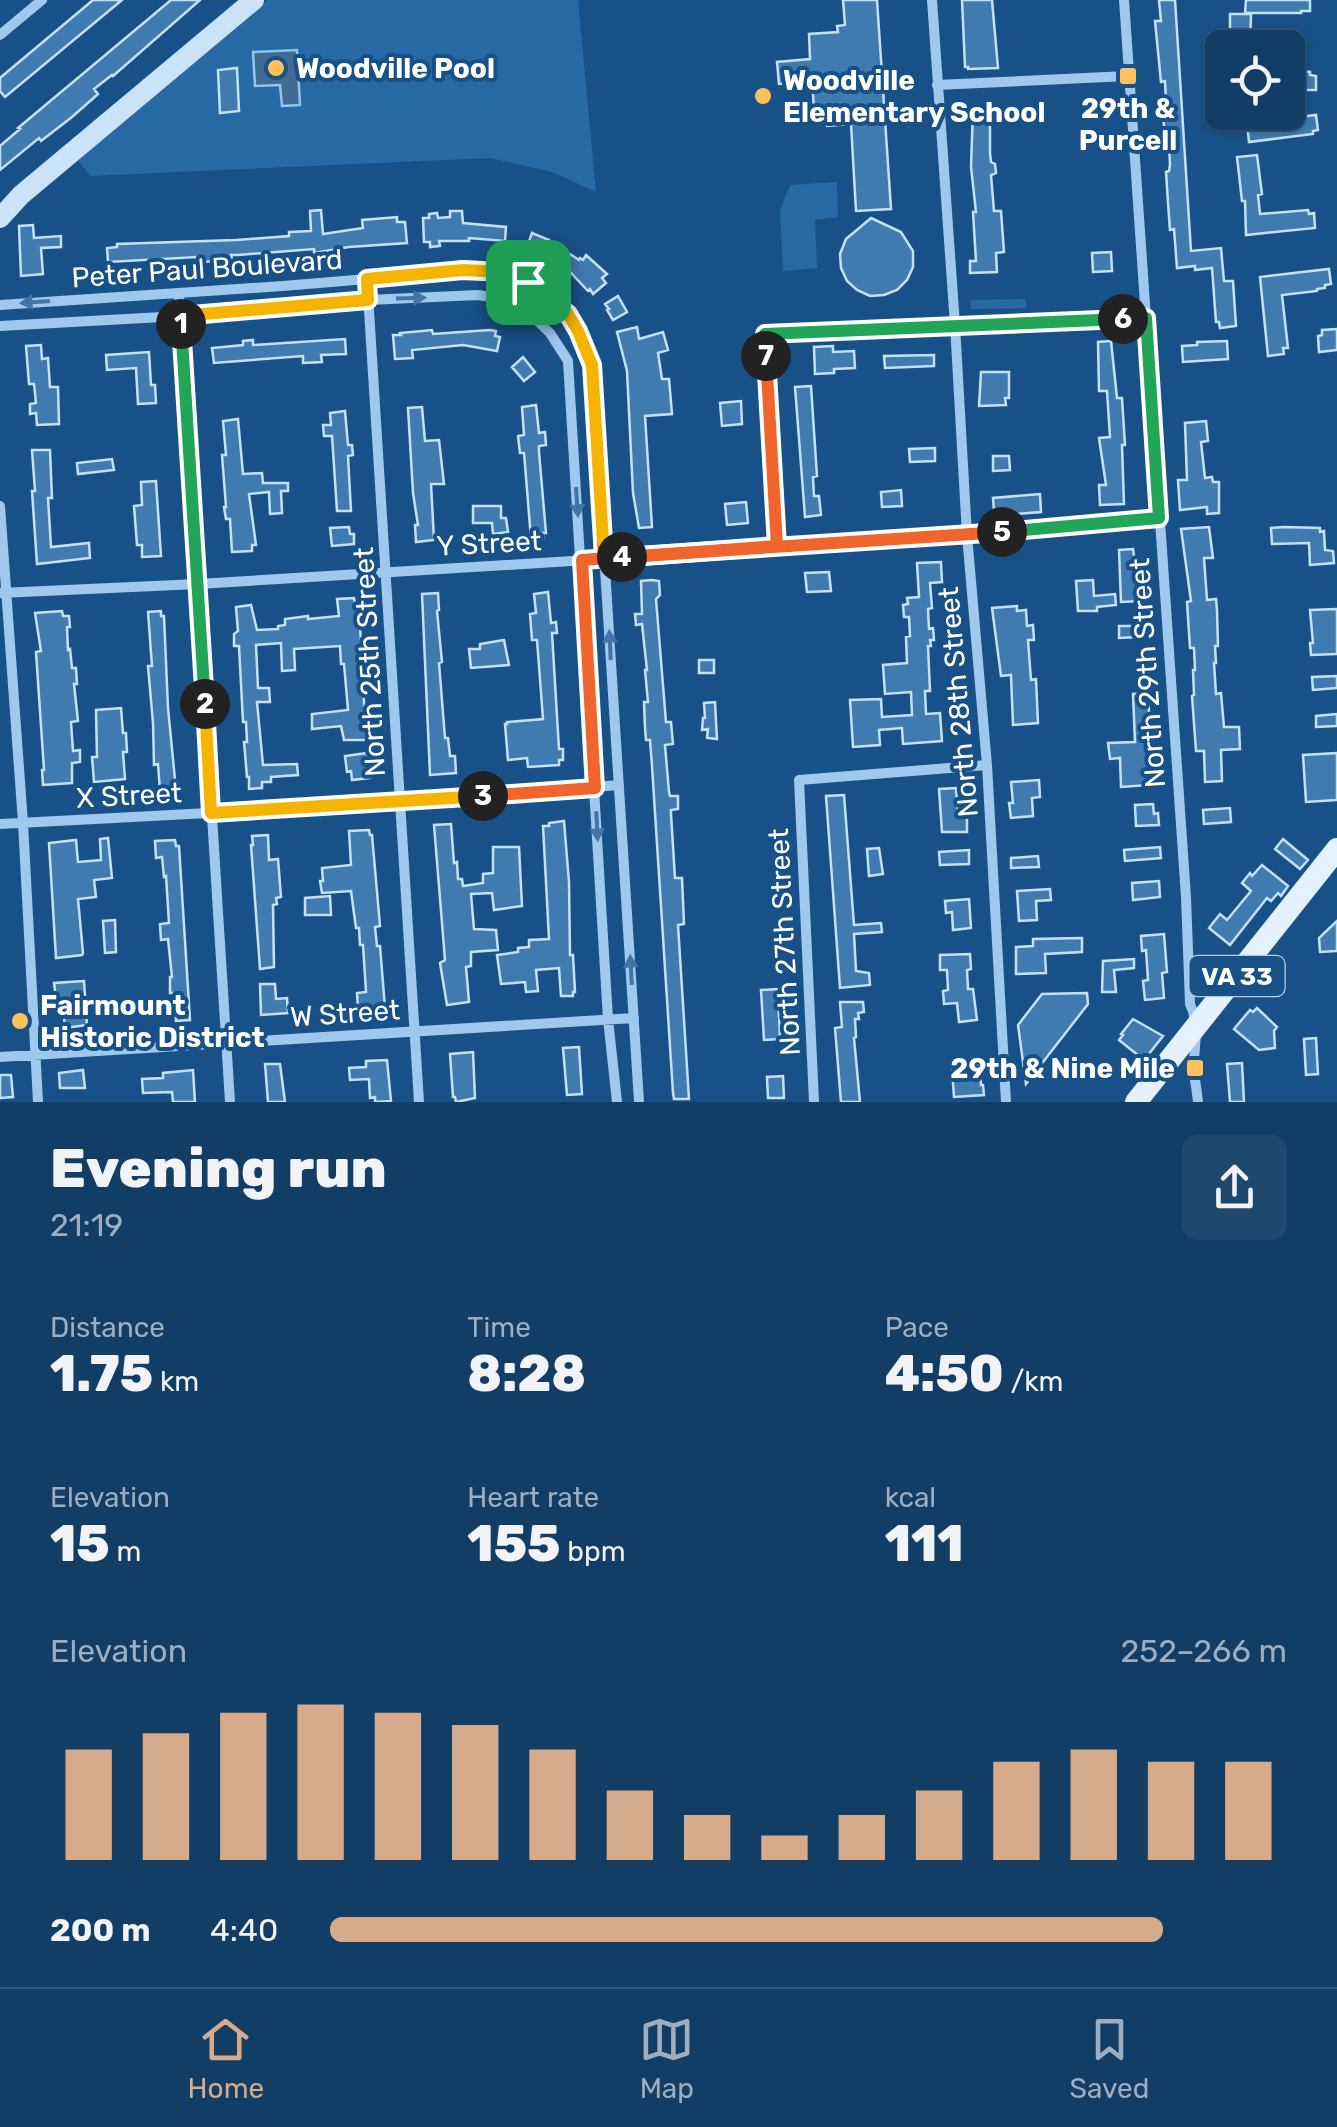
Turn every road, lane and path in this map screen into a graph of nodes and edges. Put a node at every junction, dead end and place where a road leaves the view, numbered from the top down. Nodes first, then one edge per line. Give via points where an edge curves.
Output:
1 (42, 0) edge
2 (254, 0) edge
3 (932, 0) edge
4 (1124, 0) edge
5 (0, 35) edge
6 (1128, 76) junction
7 (938, 86) junction
8 (22, 195) junction
9 (0, 208) edge
10 (0, 218) edge
11 (367, 279) junction
12 (179, 293) junction
13 (368, 300) junction
14 (0, 305) edge
15 (180, 316) junction
16 (1146, 318) junction
17 (955, 325) junction
18 (0, 326) edge
19 (0, 506) edge
20 (1159, 518) junction
21 (966, 535) junction
22 (777, 546) junction
23 (604, 559) junction
24 (582, 560) junction
25 (387, 571) junction
26 (198, 584) junction
27 (3, 592) edge
28 (987, 765) junction
29 (619, 786) junction
30 (595, 788) junction
31 (399, 803) junction
32 (211, 813) junction
33 (23, 823) junction
34 (0, 824) edge
35 (1337, 849) edge
36 (634, 1018) junction
37 (608, 1020) junction
38 (1196, 1029) junction
39 (413, 1032) junction
40 (226, 1043) junction
41 (36, 1055) junction
42 (0, 1057) edge
43 (38, 1102) edge
44 (230, 1102) edge
45 (420, 1102) edge
46 (617, 1102) edge
47 (639, 1102) edge
48 (814, 1102) edge
49 (1006, 1102) edge
50 (1136, 1102) edge
51 (1198, 1102) edge

1 - 5 street
2 - 8 main road
3 - 7 street, North 28th Street
4 - 6 street, North 29th Street
6 - 7 street
6 - 16 street, North 29th Street
7 - 17 street, North 28th Street
8 - 9 main road
8 - 10 main road
11 - 12 street, Peter Paul Boulevard
11 - 13 street, North 25th Street
11 - 23 street, Peter Paul Boulevard via 502,272 528,282 568,314 592,365
12 -> 14 street, Peter Paul Boulevard
12 - 15 street
13 - 15 street, Peter Paul Boulevard
13 -> 24 street, Peter Paul Boulevard via 504,299 550,333 568,361
13 - 25 street, North 25th Street
15 - 18 street, Peter Paul Boulevard
15 - 26 street
16 - 17 street
16 - 20 street, North 29th Street
17 - 21 street, North 28th Street
17 - 22 street via 765,334
19 - 27 street
20 - 21 street, Y Street
20 - 38 street, North 29th Street
21 - 22 street, Y Street
21 - 28 street, North 28th Street
22 - 23 street, Y Street
23 - 24 street, Y Street
29 -> 23 street, Peter Paul Boulevard
24 - 25 street, Y Street
24 - 30 street, Peter Paul Boulevard
25 - 26 street, Y Street
25 - 31 street, North 25th Street
26 - 27 street, Y Street
26 - 32 street
27 - 33 street
28 - 48 street, North 27th Street via 799,780
28 - 49 street, North 28th Street
29 - 30 street, X Street
36 -> 29 street, Peter Paul Boulevard
30 - 31 street, X Street
30 -> 37 street, Peter Paul Boulevard
31 - 32 street, X Street
31 - 39 street, North 25th Street
32 - 33 street, X Street
32 - 40 street
33 - 34 street, X Street
33 - 41 street
35 - 38 main road, VA 33
36 - 37 street, W Street
36 - 47 street, Peter Paul Boulevard
37 - 39 street, W Street
37 - 46 street, Peter Paul Boulevard
38 - 50 main road, VA 33
38 - 51 street, North 29th Street
39 - 40 street, W Street
39 - 45 street, North 25th Street
40 - 41 street, W Street
40 - 44 street
41 - 42 street, W Street
41 - 43 street

